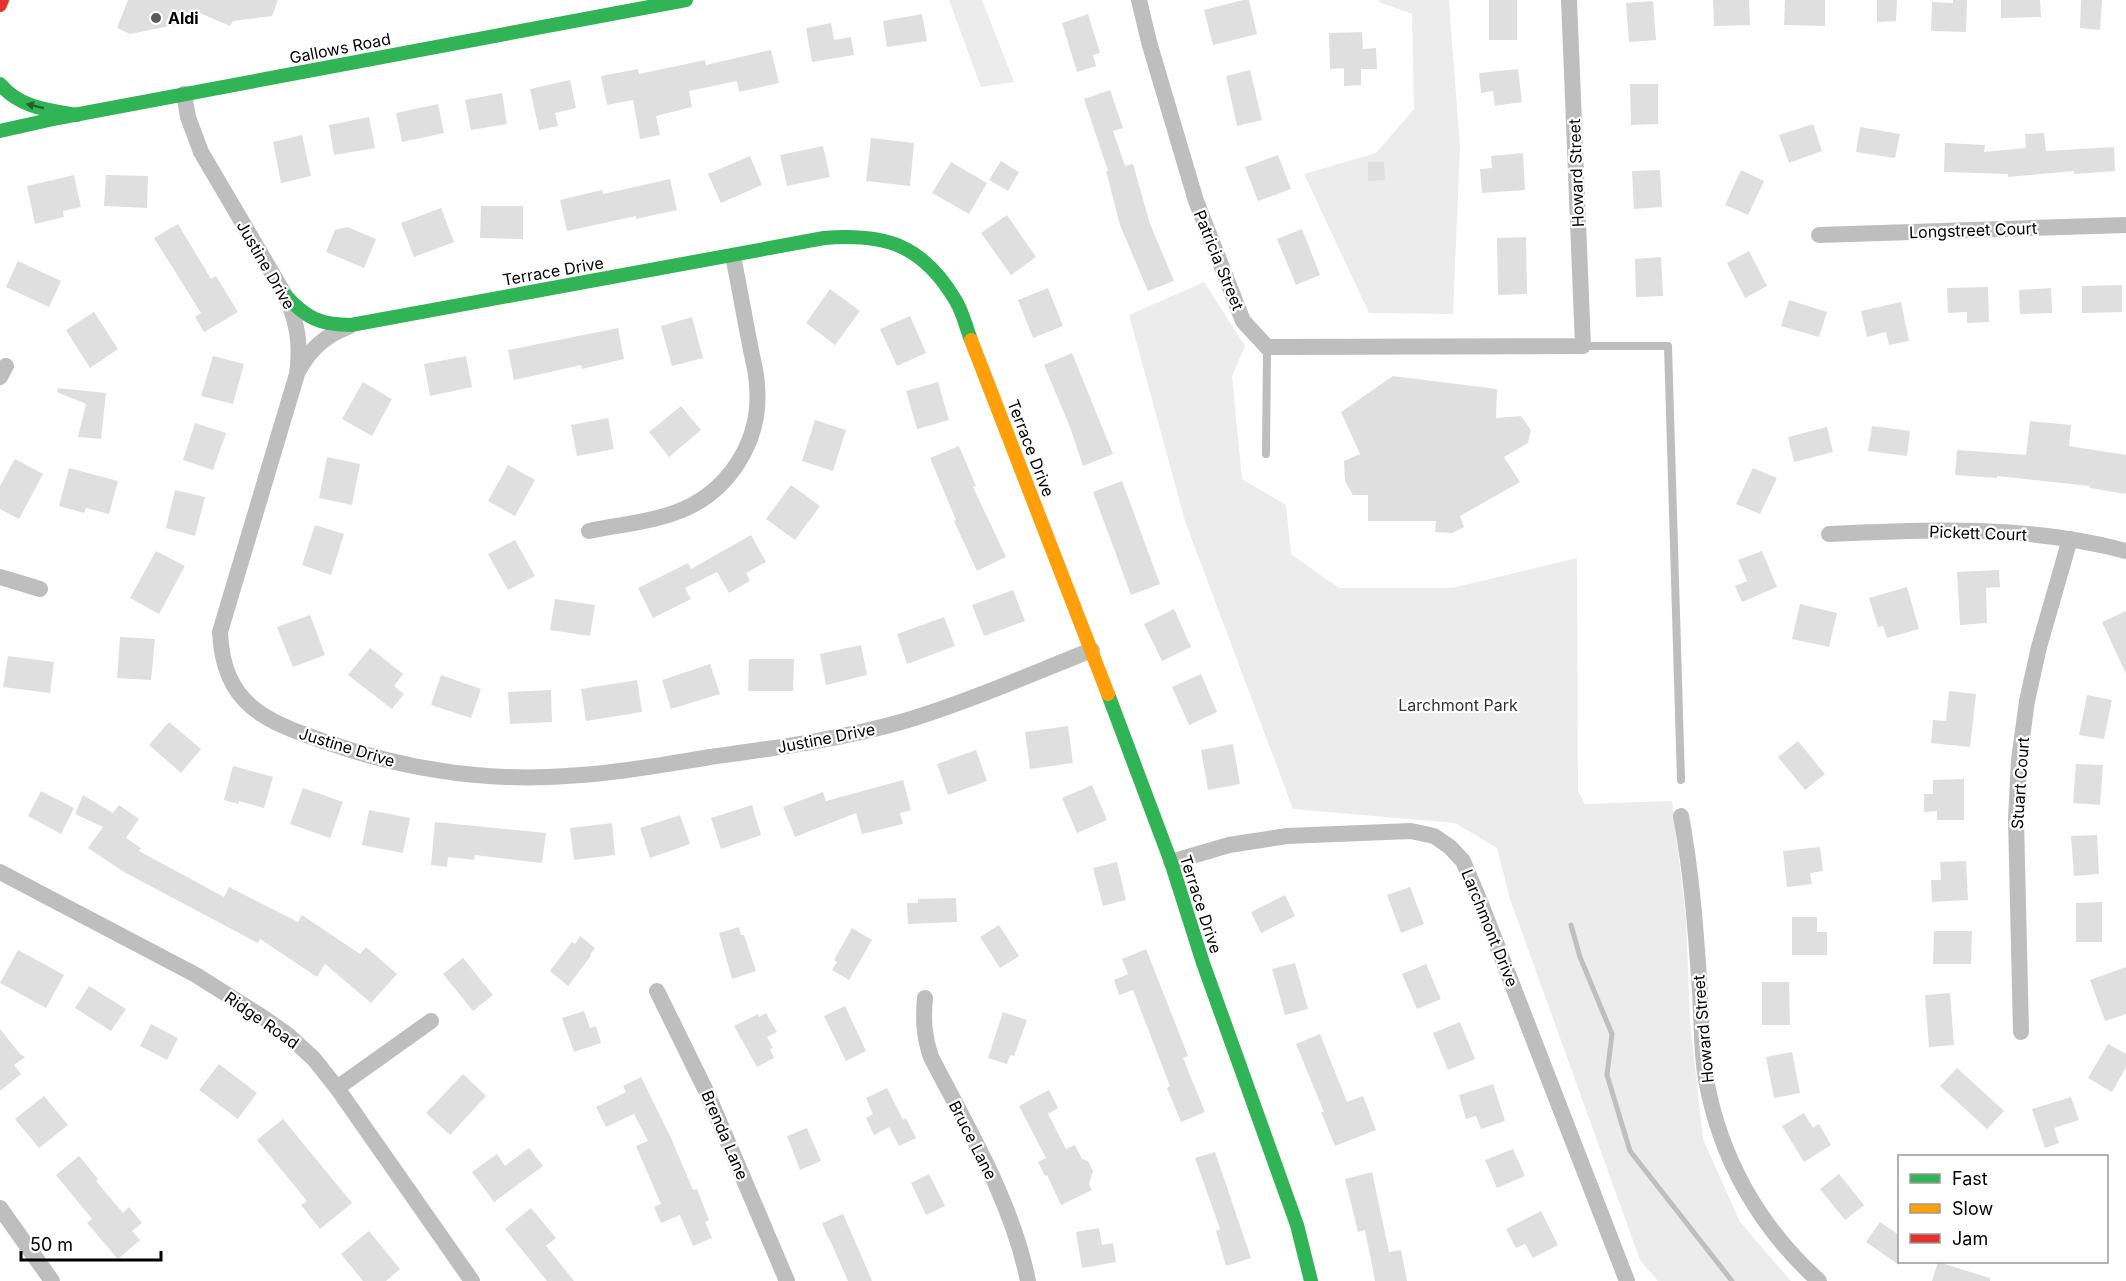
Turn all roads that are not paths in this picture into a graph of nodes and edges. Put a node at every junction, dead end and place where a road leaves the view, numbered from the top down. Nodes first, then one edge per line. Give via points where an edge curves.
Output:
1 (2, 0) edge
2 (686, 0) edge
3 (1139, 0) edge
4 (1569, 0) edge
5 (0, 6) edge
6 (0, 84) edge
7 (184, 94) junction
8 (77, 115) junction
9 (0, 131) edge
10 (2126, 225) edge
11 (1819, 236) dead end
12 (733, 255) junction
13 (285, 295) junction
14 (351, 325) junction
15 (1582, 346) junction
16 (1267, 347) junction
17 (297, 374) junction
18 (1266, 454) dead end
19 (589, 531) dead end
20 (1829, 534) dead end
21 (2070, 539) junction
22 (2126, 551) edge
23 (0, 577) edge
24 (40, 589) dead end
25 (1092, 650) junction
26 (1681, 780) dead end
27 (1681, 816) dead end
28 (1171, 862) junction
29 (0, 873) edge
30 (657, 991) dead end
31 (925, 998) dead end
32 (430, 1021) dead end
33 (2021, 1032) dead end
34 (337, 1088) junction
35 (0, 1208) edge
36 (52, 1281) edge
37 (472, 1281) edge
38 (787, 1281) edge
39 (1028, 1281) edge
40 (1311, 1281) edge
41 (1627, 1281) edge
42 (1819, 1281) edge

1 - 5 street
2 - 7 street, Gallows Road
3 - 16 street, Patricia Street via 1196,201 1243,321
4 - 15 street, Howard Street
8 -> 6 street via 29,106 7,95
7 - 8 street, Gallows Road
7 - 13 street, Justine Drive via 201,152
8 - 9 street, Gallows Road
10 - 11 street, Longstreet Court
12 - 14 street, Terrace Drive
12 - 19 street via 758,385 753,431 744,453 731,473 698,502 666,516
12 - 25 street, Terrace Drive via 824,238 864,236 901,246 920,256 934,270 957,303
13 - 14 street, Terrace Drive via 312,320 332,326
13 - 17 street, Justine Drive via 298,330
14 - 17 street via 318,344
15 - 16 street
15 - 26 lane via 1668,346
16 - 18 lane
17 - 25 street, Justine Drive via 219,632 220,654 232,686 263,716 289,730 364,755 430,770 489,777 581,776 804,744 878,728 951,705
20 - 21 street, Pickett Court via 1942,530
21 - 22 street, Pickett Court
21 - 33 street, Stuart Court via 2039,647 2019,760 2016,819
23 - 24 street
25 - 28 street, Terrace Drive
27 - 42 street, Howard Street via 1690,862 1705,1076 1722,1142 1740,1183 1775,1236
28 - 40 street, Terrace Drive via 1297,1225
28 - 41 street, Larchmont Drive via 1229,845 1333,833 1411,831 1434,836 1450,846 1463,861 1481,904
29 - 34 street, Ridge Road via 196,975 261,1016 314,1059
30 - 38 street, Brenda Lane via 707,1093
31 - 39 street, Bruce Lane via 925,1040 931,1057 1006,1206
32 - 34 street
34 - 37 street, Ridge Road
35 - 36 street

